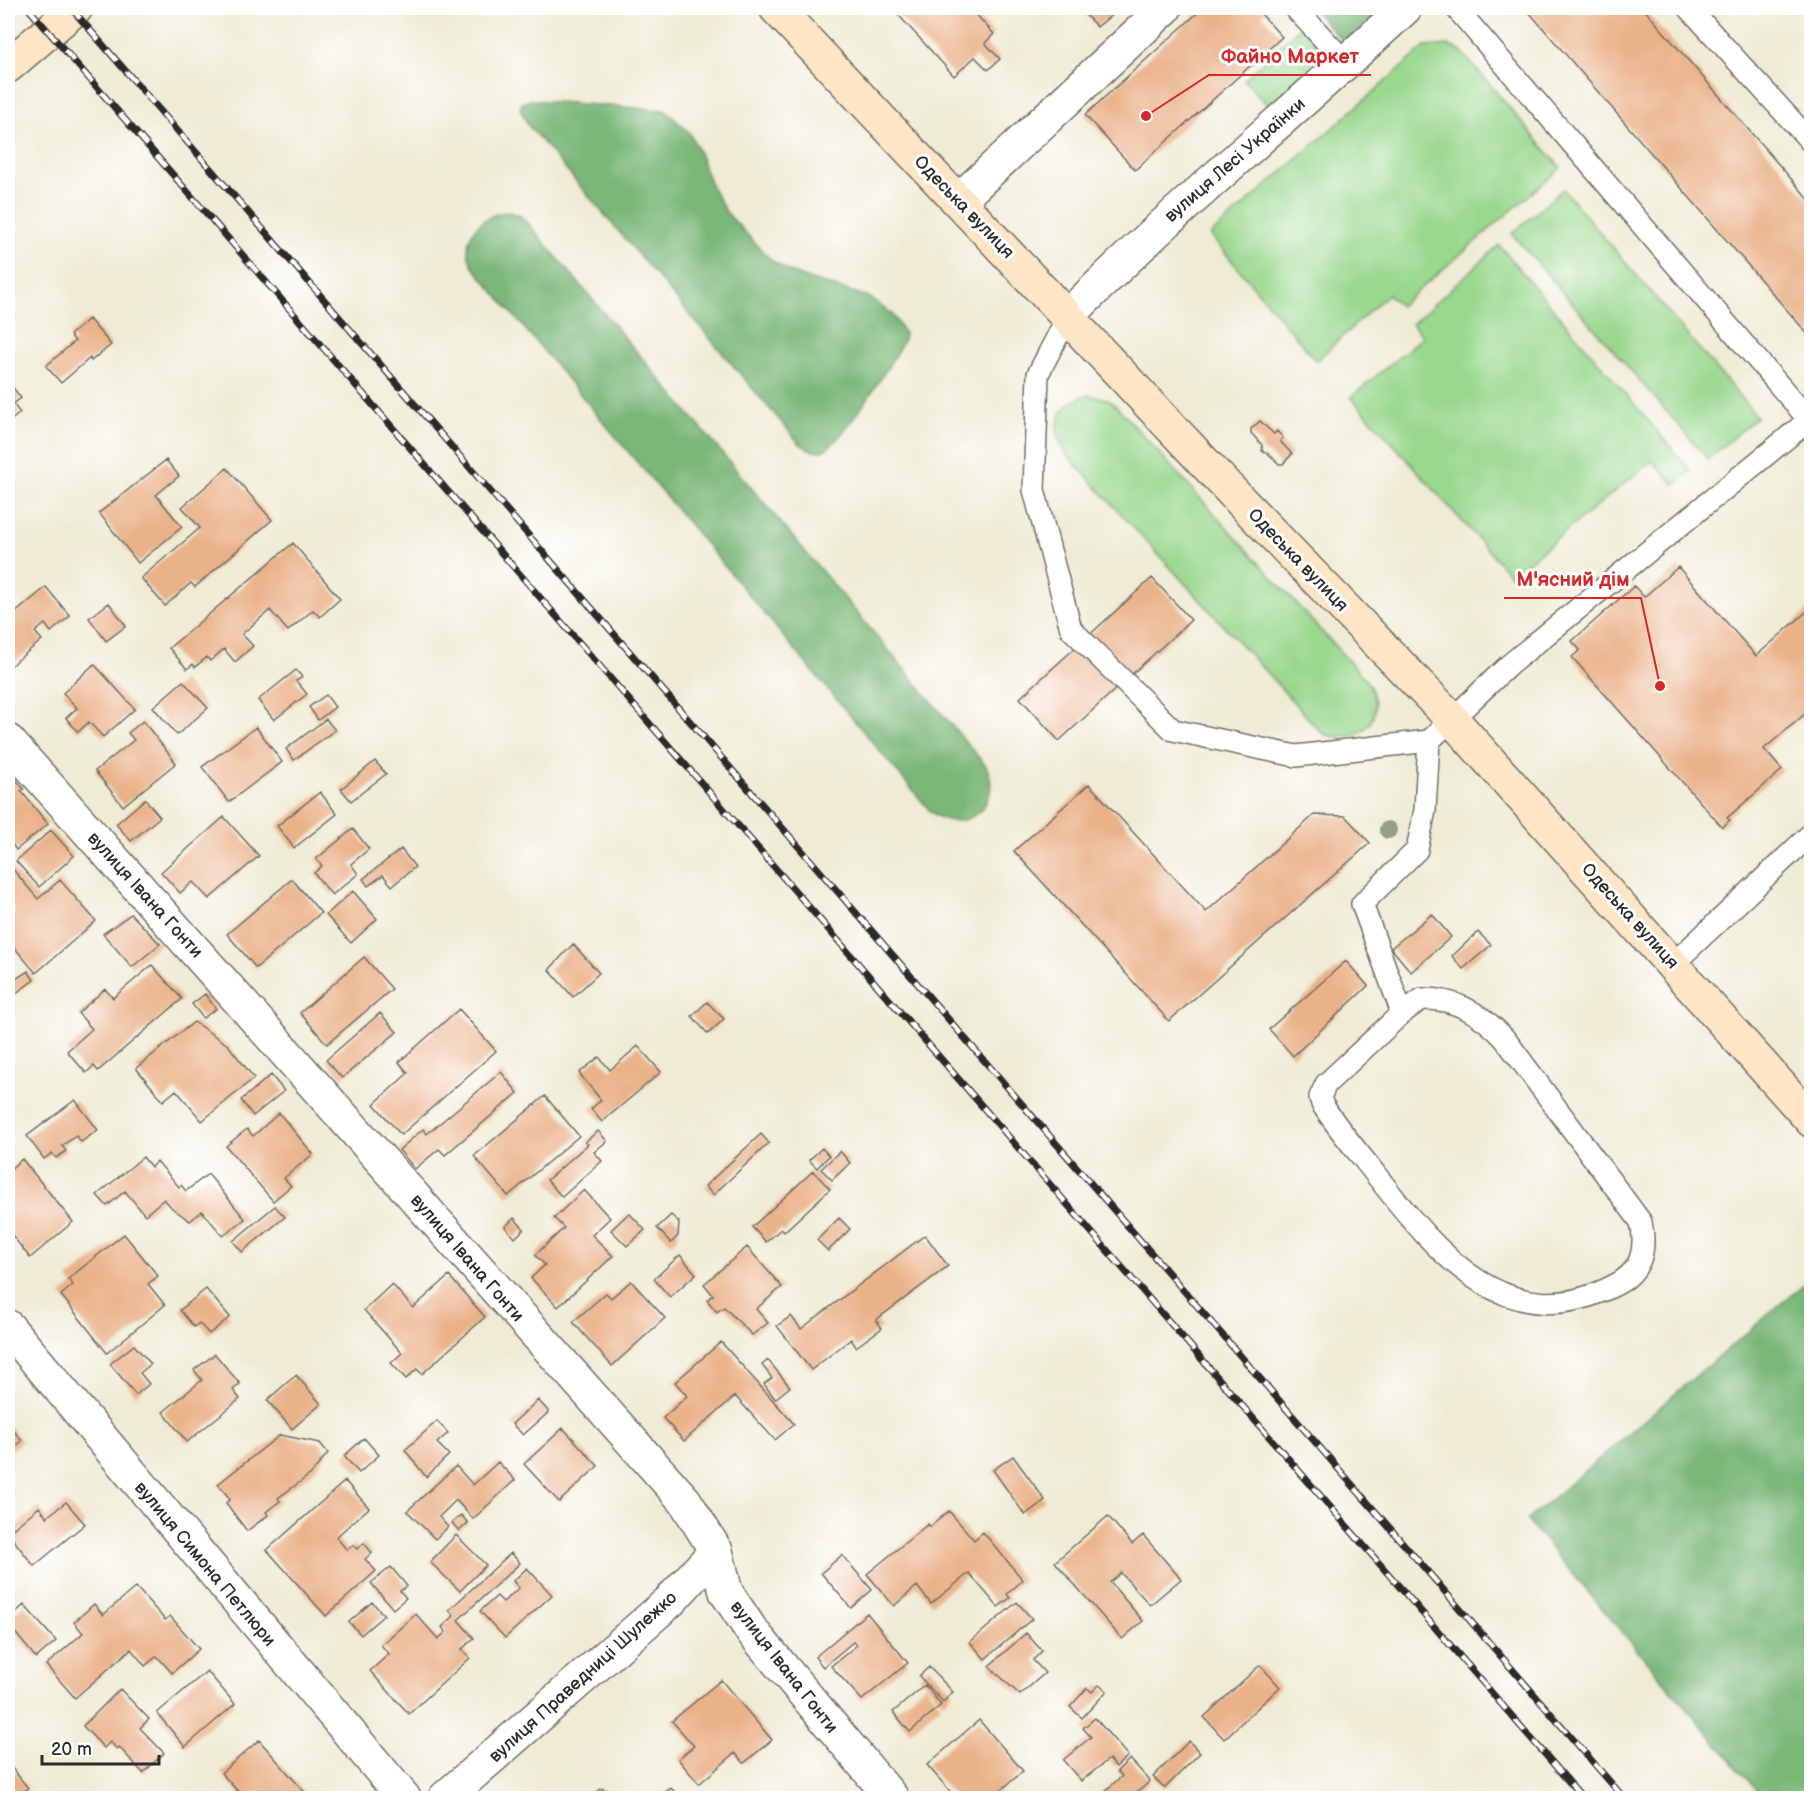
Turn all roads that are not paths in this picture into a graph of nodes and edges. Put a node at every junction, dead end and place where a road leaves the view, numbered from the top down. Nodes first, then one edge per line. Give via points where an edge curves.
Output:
1 (76, 8) edge
2 (776, 8) edge
3 (1165, 8) edge
4 (1295, 8) edge
5 (1405, 8) edge
6 (1456, 8) edge
7 (1689, 8) edge
8 (1346, 63) junction
9 (8, 66) edge
10 (1812, 143) edge
11 (958, 201) junction
12 (1068, 316) junction
13 (1450, 718) junction
14 (8, 741) edge
15 (1429, 741) junction
16 (1812, 833) edge
17 (1673, 964) junction
18 (1402, 1013) junction
19 (1812, 1121) edge
20 (8, 1327) edge
21 (716, 1551) junction
22 (404, 1798) edge
23 (445, 1798) edge
24 (892, 1798) edge

1 - 9 main road
2 - 11 main road, Одеська вулиця
3 - 11 street
4 - 8 lane
5 - 8 street, вулиця Лесі Українки
6 - 13 lane via 1809,420 1509,665
7 - 10 lane
8 - 12 street, вулиця Лесі Українки via 1176,213
11 - 12 main road, Одеська вулиця
12 - 13 main road, Одеська вулиця
12 - 15 lane via 1038,374 1034,490 1071,629 1173,730 1296,756
13 - 15 lane
13 - 17 main road, Одеська вулиця
14 - 21 street, вулиця Івана Гонти via 665,1478 696,1516
15 - 18 lane via 1425,810 1417,850 1362,904
16 - 17 lane
17 - 19 main road, Одеська вулиця
18 - 18 lane via 1422,999 1448,1002 1485,1019 1506,1039 1641,1222 1644,1250 1632,1274 1607,1289 1575,1300 1521,1300 1504,1296 1469,1275 1421,1233 1320,1097 1326,1084
20 - 22 street, вулиця Симона Петлюри
21 - 23 street, вулиця Праведниці Шулежко via 670,1601
21 - 24 street, вулиця Івана Гонти via 726,1592 751,1630

